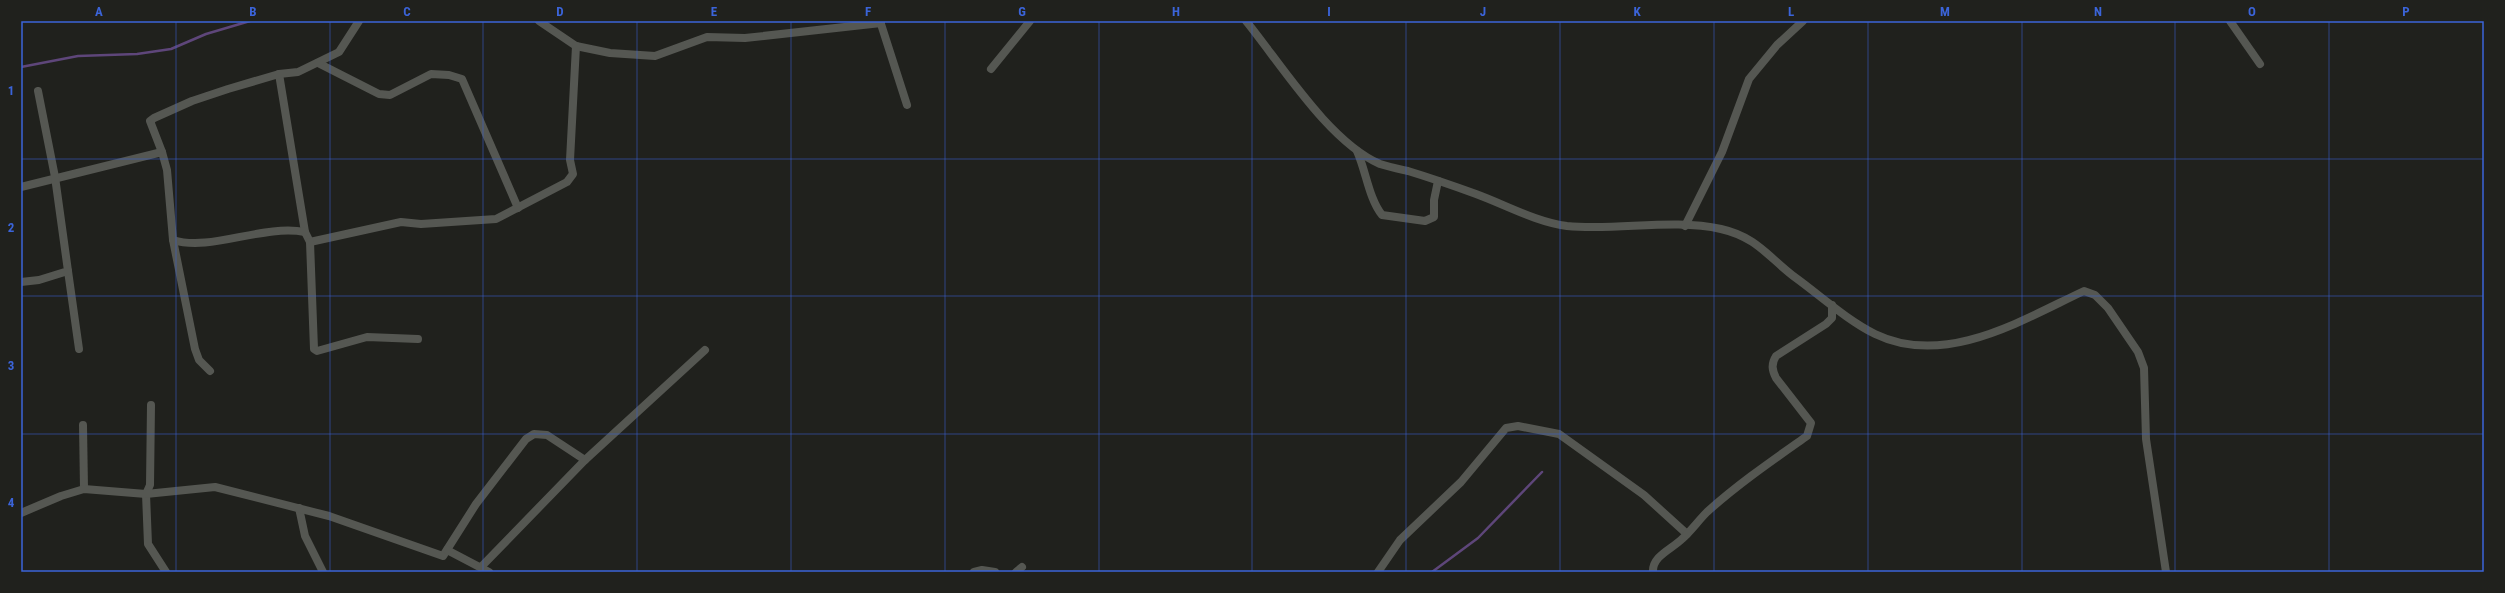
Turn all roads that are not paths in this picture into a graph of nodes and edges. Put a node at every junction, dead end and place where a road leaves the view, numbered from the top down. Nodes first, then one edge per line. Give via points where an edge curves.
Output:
1 (359, 21) edge
2 (539, 21) edge
3 (1030, 21) edge
4 (1246, 21) edge
5 (1803, 21) edge
6 (2230, 21) edge
7 (881, 22) edge
8 (576, 46) junction
9 (318, 63) junction
10 (2260, 64) dead end
11 (991, 69) dead end
12 (279, 74) junction
13 (38, 91) dead end
14 (907, 106) dead end
15 (1356, 151) junction
16 (162, 152) junction
17 (55, 177) junction
18 (1438, 181) junction
19 (21, 187) edge
20 (518, 208) junction
21 (1685, 226) junction
22 (305, 232) junction
23 (173, 240) junction
24 (310, 242) junction
25 (68, 271) junction
26 (21, 282) edge
27 (1832, 305) junction
28 (418, 339) dead end
29 (79, 350) dead end
30 (705, 350) dead end
31 (210, 371) dead end
32 (151, 405) dead end
33 (83, 425) dead end
34 (585, 460) junction
35 (84, 489) junction
36 (146, 494) junction
37 (299, 508) junction
38 (21, 514) edge
39 (1687, 534) junction
40 (447, 550) junction
41 (481, 567) junction
42 (166, 572) edge
43 (323, 572) edge
44 (489, 572) edge
45 (974, 572) edge
46 (995, 572) edge
47 (1378, 572) edge
48 (1652, 572) edge
49 (2166, 572) edge

1 - 9 street via 339,52
2 - 8 street
3 - 11 street
4 - 15 street via 1329,125
5 - 21 street via 1777,45 1749,79 1722,152
6 - 10 street
7 - 8 street via 745,38 707,37 655,56 610,53
7 - 14 street
8 - 20 street via 570,160 574,174 567,182
9 - 12 street via 298,72
9 - 20 street via 379,94 390,95 431,74 462,79
12 - 16 street via 192,101 154,118 150,122
12 - 22 street
13 - 17 street
15 - 18 street via 1381,164
15 - 18 street via 1366,170 1375,206 1382,215 1431,220 1434,217
16 - 17 street
16 - 23 street via 167,170
17 - 19 street
17 - 25 street
18 - 21 street via 1534,217 1564,225
20 - 24 street via 496,219 421,224 401,222
21 - 27 street via 1719,228 1736,233 1763,248 1791,274
22 - 23 street via 274,229 211,241 182,243
22 - 24 street
23 - 31 street via 195,349 199,360
24 - 28 street via 314,349 317,351 367,337
25 - 26 street via 39,280
25 - 29 street
27 - 39 street via 1832,318 1826,324 1776,356 1772,362 1776,378 1811,423 1807,436 1731,492
27 - 49 street via 1862,327 1878,335 1912,345 1974,340 2084,291 2096,295 2138,352 2144,368 2146,439
30 - 34 street
32 - 36 street via 150,485
33 - 35 street
34 - 40 street via 547,435 534,434 526,439 495,478
34 - 41 street
35 - 36 street
35 - 38 street
36 - 37 street via 215,487
36 - 42 street via 148,544
37 - 40 street via 379,532 443,556
37 - 43 street via 305,536
39 - 47 street via 1644,494 1559,434 1518,426 1506,428 1461,482 1400,540
39 - 48 street via 1662,554 1652,566
40 - 41 street
41 - 44 street
45 - 46 street

